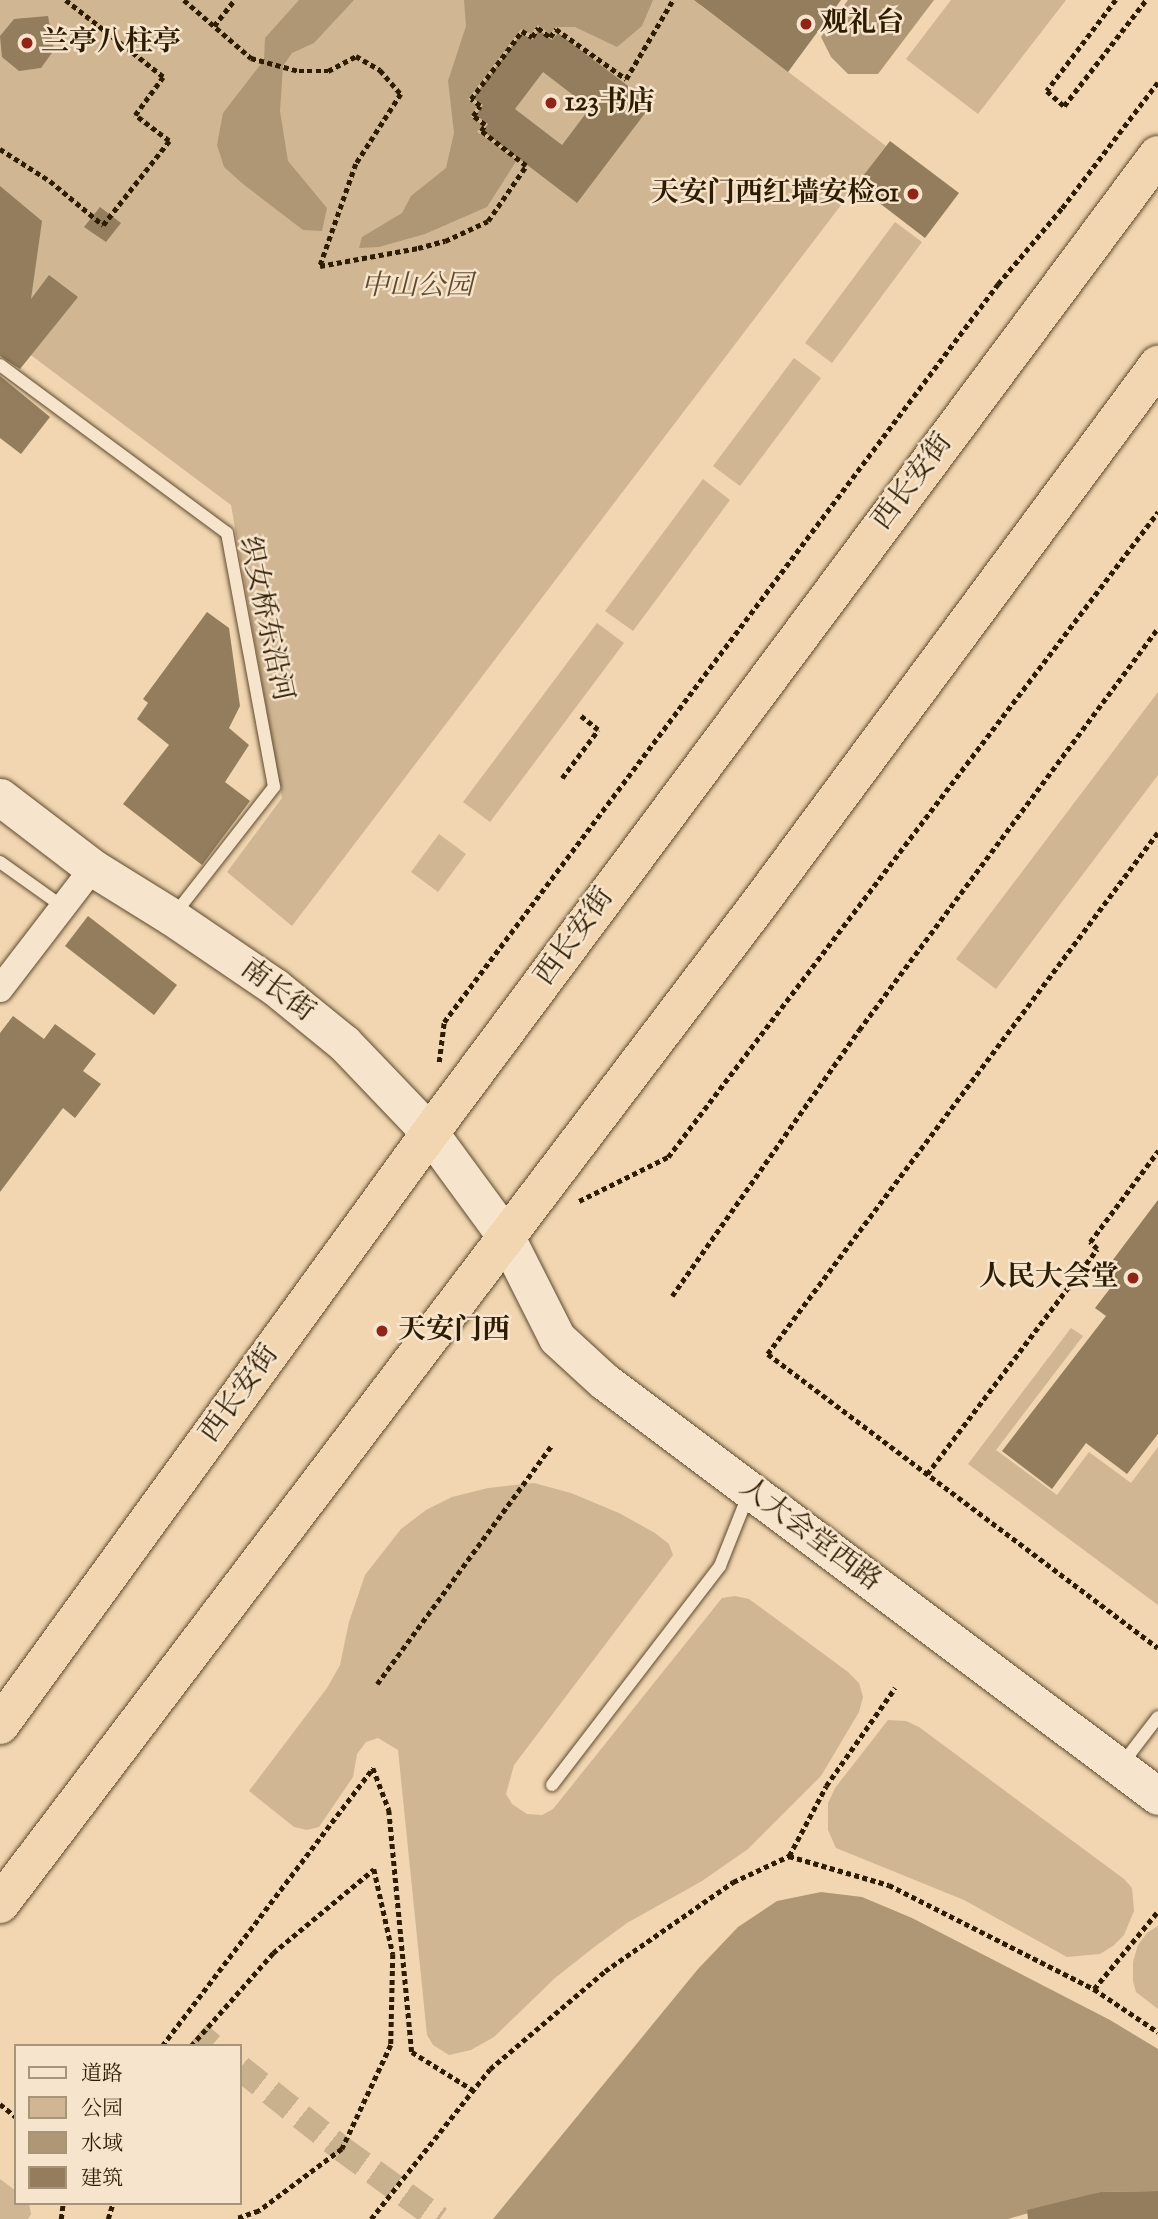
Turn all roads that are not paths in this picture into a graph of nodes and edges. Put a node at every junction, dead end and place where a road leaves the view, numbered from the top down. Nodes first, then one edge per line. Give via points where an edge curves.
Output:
1 (1158, 155) edge
2 (0, 365) edge
3 (1158, 365) edge
4 (0, 797) edge
5 (0, 862) edge
6 (93, 868) junction
7 (63, 908) junction
8 (172, 917) junction
9 (0, 989) edge
10 (430, 1133) junction
11 (506, 1237) junction
12 (750, 1490) junction
13 (1158, 1717) edge
14 (0, 1725) edge
15 (1119, 1767) junction
16 (552, 1785) dead end
17 (1158, 1796) edge
18 (0, 1904) edge

1 - 10 highway, 西长安街
2 - 8 lane, 织女桥东沿河 via 227,533 274,787
3 - 11 highway
4 - 6 street, 南长街
5 - 7 lane
6 - 7 street
6 - 8 street, 南长街
7 - 9 street
8 - 10 street, 南长街 via 275,987 344,1042
10 - 11 street, 南长街
10 - 14 highway, 西长安街
11 - 12 street, 人大会堂西路 via 557,1338 604,1381
11 - 18 highway
12 - 15 street, 人大会堂西路
12 - 16 lane via 720,1566
13 - 15 lane
15 - 17 street, 人大会堂西路

